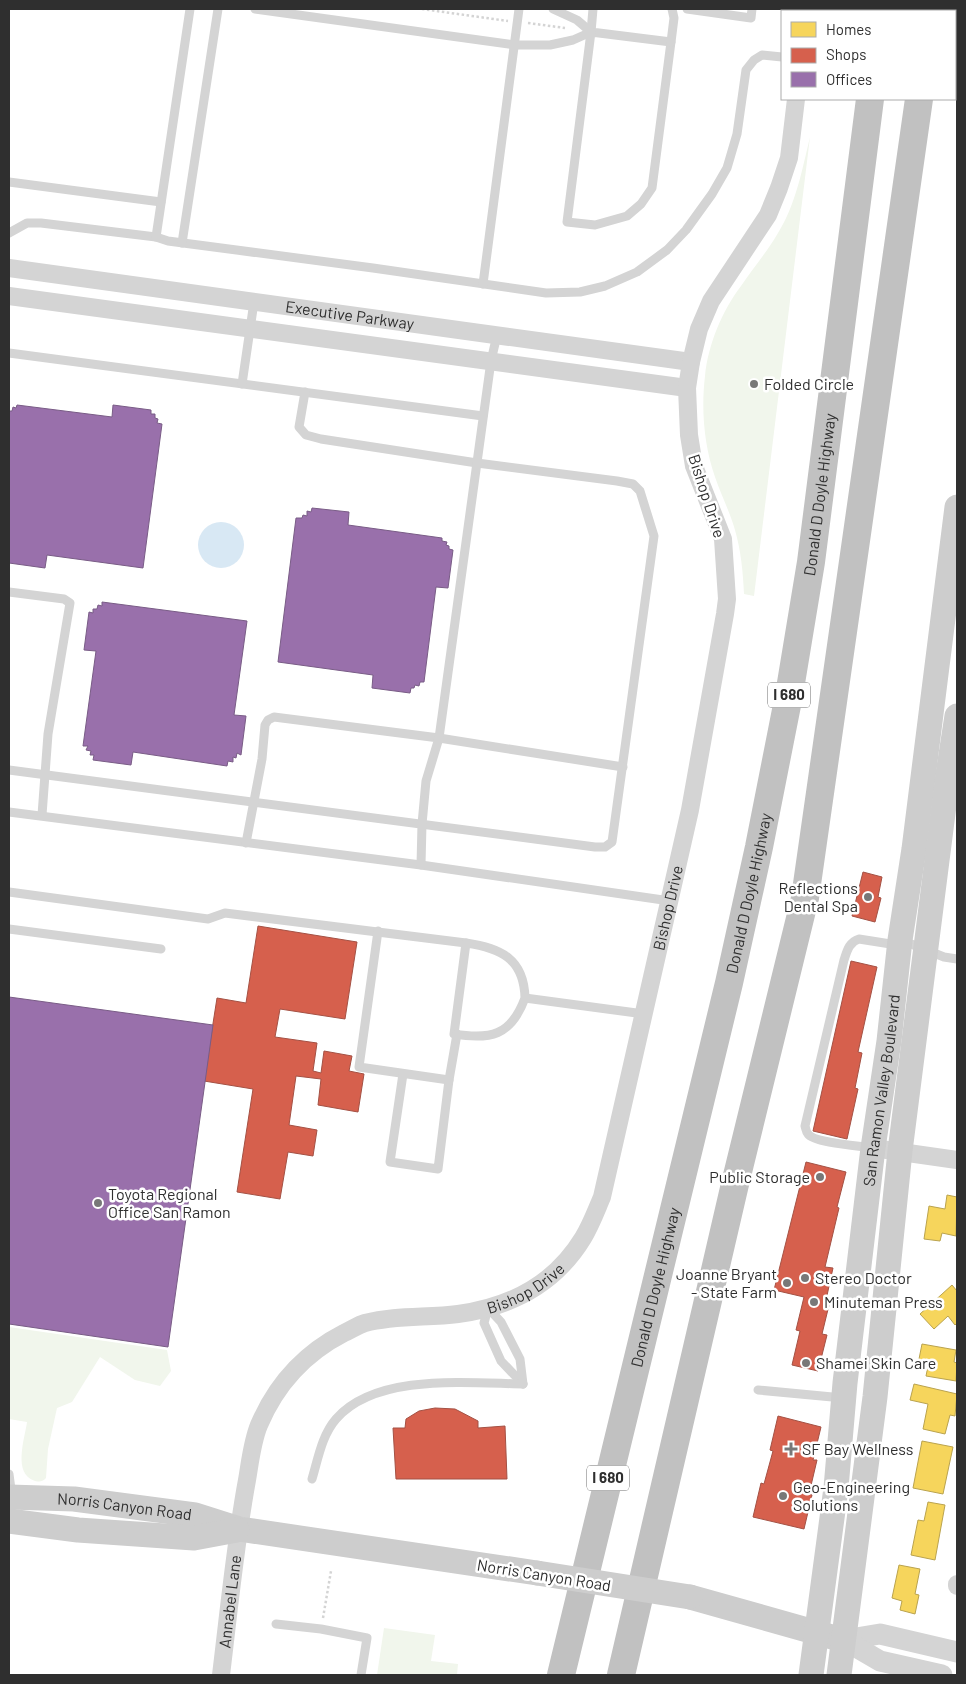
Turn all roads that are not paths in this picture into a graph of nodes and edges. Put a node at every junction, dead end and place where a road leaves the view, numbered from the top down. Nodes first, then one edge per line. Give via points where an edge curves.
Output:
1 (190, 9) edge
2 (218, 9) edge
3 (255, 9) edge
4 (520, 9) edge
5 (553, 9) edge
6 (593, 9) edge
7 (672, 9) edge
8 (687, 9) edge
9 (752, 9) edge
10 (591, 32) junction
11 (671, 42) junction
12 (515, 45) junction
13 (781, 57) edge
14 (796, 100) edge
15 (870, 100) edge
16 (919, 100) edge
17 (9, 182) edge
18 (161, 202) junction
19 (9, 233) edge
20 (156, 237) junction
21 (182, 243) junction
22 (9, 268) edge
23 (483, 284) junction
24 (9, 296) edge
25 (254, 302) junction
26 (250, 328) junction
27 (496, 335) junction
28 (9, 353) edge
29 (491, 361) junction
30 (691, 362) junction
31 (242, 384) junction
32 (687, 388) junction
33 (305, 392) junction
34 (483, 416) junction
35 (477, 463) junction
36 (957, 507) edge
37 (9, 592) edge
38 (957, 716) edge
39 (439, 738) junction
40 (623, 767) junction
41 (9, 770) edge
42 (44, 774) junction
43 (255, 803) junction
44 (9, 812) edge
45 (42, 815) junction
46 (422, 824) junction
47 (246, 843) junction
48 (421, 865) junction
49 (9, 892) edge
50 (670, 901) junction
51 (9, 929) edge
52 (378, 931) junction
53 (466, 943) junction
54 (900, 943) junction
55 (161, 949) dead end
56 (926, 949) junction
57 (957, 959) edge
58 (524, 998) junction
59 (644, 1014) junction
60 (457, 1034) junction
61 (403, 1074) junction
62 (449, 1080) junction
63 (872, 1148) junction
64 (900, 1151) junction
65 (957, 1160) edge
66 (488, 1308) junction
67 (523, 1384) junction
68 (758, 1390) dead end
69 (844, 1398) junction
70 (312, 1479) dead end
71 (10, 1497) edge
72 (239, 1529) junction
73 (276, 1624) dead end
74 (816, 1632) junction
75 (844, 1640) junction
76 (957, 1652) edge
77 (221, 1675) edge
78 (361, 1675) edge
79 (560, 1675) edge
80 (621, 1675) edge
81 (811, 1675) edge
82 (839, 1675) edge
83 (942, 1675) edge

1 - 18 lane
2 - 21 lane
3 - 12 lane
4 - 12 lane
5 - 10 lane via 577,20
6 - 10 lane
7 - 11 lane
8 - 9 lane via 751,18
10 - 11 lane
10 - 11 lane via 567,222 594,225 627,216 652,188
10 - 12 lane via 550,45
12 - 23 lane
13 - 23 lane via 762,55 746,70 737,134 727,168 712,194 667,250 638,272 580,292 546,293
14 - 30 street, Bishop Drive via 789,158 772,206 712,301
15 - 79 highway, Donald D Doyle Highway / I 680 via 811,562 789,695 729,983
16 - 80 highway, I 680 via 805,898
17 - 18 lane
18 - 20 lane
19 - 20 lane via 27,223 41,223
20 - 21 lane
21 - 23 lane
22 - 25 street, Executive Parkway
24 - 26 street, Executive Parkway
25 - 26 lane
25 - 27 street, Executive Parkway
26 - 29 street, Executive Parkway
26 - 31 lane
27 - 29 lane
27 - 30 street, Executive Parkway
28 - 31 lane
29 - 32 street, Executive Parkway
29 - 34 lane
30 - 32 street, Bishop Drive
31 - 33 lane
32 - 50 street, Bishop Drive via 694,466 723,539 727,599 690,810
33 - 34 lane
33 - 35 lane via 299,427 306,435
34 - 35 lane
35 - 39 lane
35 - 40 lane via 617,481 634,484 640,491 654,536
36 - 54 main road, San Ramon Valley Boulevard
37 - 42 lane via 64,599 70,603 55,685
38 - 56 main road, San Ramon Valley Boulevard
39 - 40 lane
39 - 43 lane via 274,717 265,725
39 - 46 lane via 426,780
40 - 46 lane via 612,842 606,847
41 - 42 lane
42 - 43 lane
42 - 45 lane
43 - 46 lane
43 - 47 lane
44 - 45 lane
45 - 47 lane
46 - 48 lane
47 - 48 lane
48 - 50 lane
49 - 52 lane via 208,918 225,912
50 - 59 street, Bishop Drive
51 - 55 lane
52 - 53 lane
52 - 61 lane via 360,1067
53 - 58 lane via 488,946 508,958 521,976
53 - 60 lane via 454,1034
54 - 56 lane
54 - 63 main road, San Ramon Valley Boulevard
54 - 63 lane via 859,939 849,946 805,1126 811,1137
56 - 57 lane
56 - 64 main road, San Ramon Valley Boulevard
58 - 59 lane
58 - 60 lane via 516,1018 496,1034 483,1037
59 - 66 street, Bishop Drive via 602,1197 583,1238 570,1257 537,1287
60 - 62 lane
61 - 62 lane
61 - 62 lane via 390,1162 438,1169
63 - 64 street
63 - 69 main road, San Ramon Valley Boulevard
64 - 65 street
64 - 75 main road, San Ramon Valley Boulevard via 875,1397
66 - 67 lane via 501,1322 520,1359
66 - 67 lane via 484,1323 501,1361
66 - 72 street, Bishop Drive via 363,1323 301,1364 283,1382 258,1427
67 - 70 lane via 447,1382 379,1392 337,1418 325,1436
68 - 69 lane
69 - 74 main road, San Ramon Valley Boulevard via 836,1488
71 - 72 main road, Norris Canyon Road via 78,1530 194,1538
72 - 74 main road, Norris Canyon Road, bridge via 690,1597
72 - 77 street, Annabel Lane
73 - 78 lane via 367,1638
74 - 75 main road, Norris Canyon Road
74 - 81 main road, San Ramon Valley Boulevard
75 - 76 street, Norris Canyon Road via 880,1634
75 - 82 main road, San Ramon Valley Boulevard
75 - 83 street, Norris Canyon Road via 880,1661

